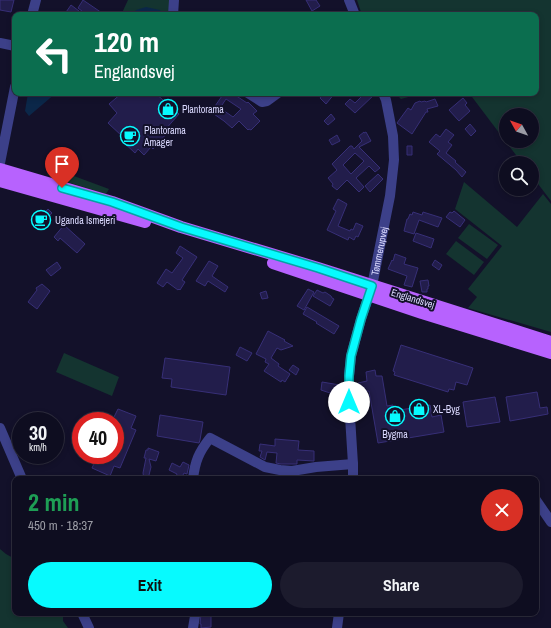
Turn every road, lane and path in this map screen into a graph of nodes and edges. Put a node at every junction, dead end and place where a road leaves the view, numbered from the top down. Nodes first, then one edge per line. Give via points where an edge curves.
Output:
1 (36, 0) edge
2 (174, 0) edge
3 (349, 0) edge
4 (33, 12) edge
5 (173, 12) edge
6 (354, 12) edge
7 (0, 42) edge
8 (12, 45) edge
9 (13, 96) edge
10 (253, 96) edge
11 (274, 96) edge
12 (384, 96) edge
13 (0, 163) edge
14 (0, 169) edge
15 (0, 181) edge
16 (371, 290) junction
17 (551, 342) edge
18 (551, 353) edge
19 (0, 428) edge
20 (353, 464) junction
21 (21, 476) edge
22 (193, 476) edge
23 (353, 476) edge
24 (539, 504) edge
25 (551, 522) edge
26 (83, 616) edge
27 (195, 616) edge
28 (339, 616) edge
29 (89, 628) edge
30 (193, 628) edge
31 (337, 628) edge

1 - 4 street
2 - 5 street
3 - 6 street
7 - 8 street
9 - 13 street
10 - 11 street via 262,102
12 - 16 street, Tømmerupvej via 394,136 394,160 390,196
14 - 16 main road, Englandsvej via 318,268
15 - 16 main road, Englandsvej
16 - 17 main road, Englandsvej
16 - 18 main road, Englandsvej
16 - 20 street, Tømmerupvej via 351,356 349,402
19 - 21 street
20 - 22 street via 280,470 265,467 210,438 198,456
20 - 23 street, Tømmerupvej
24 - 25 street
26 - 29 street
27 - 30 street
28 - 31 street

